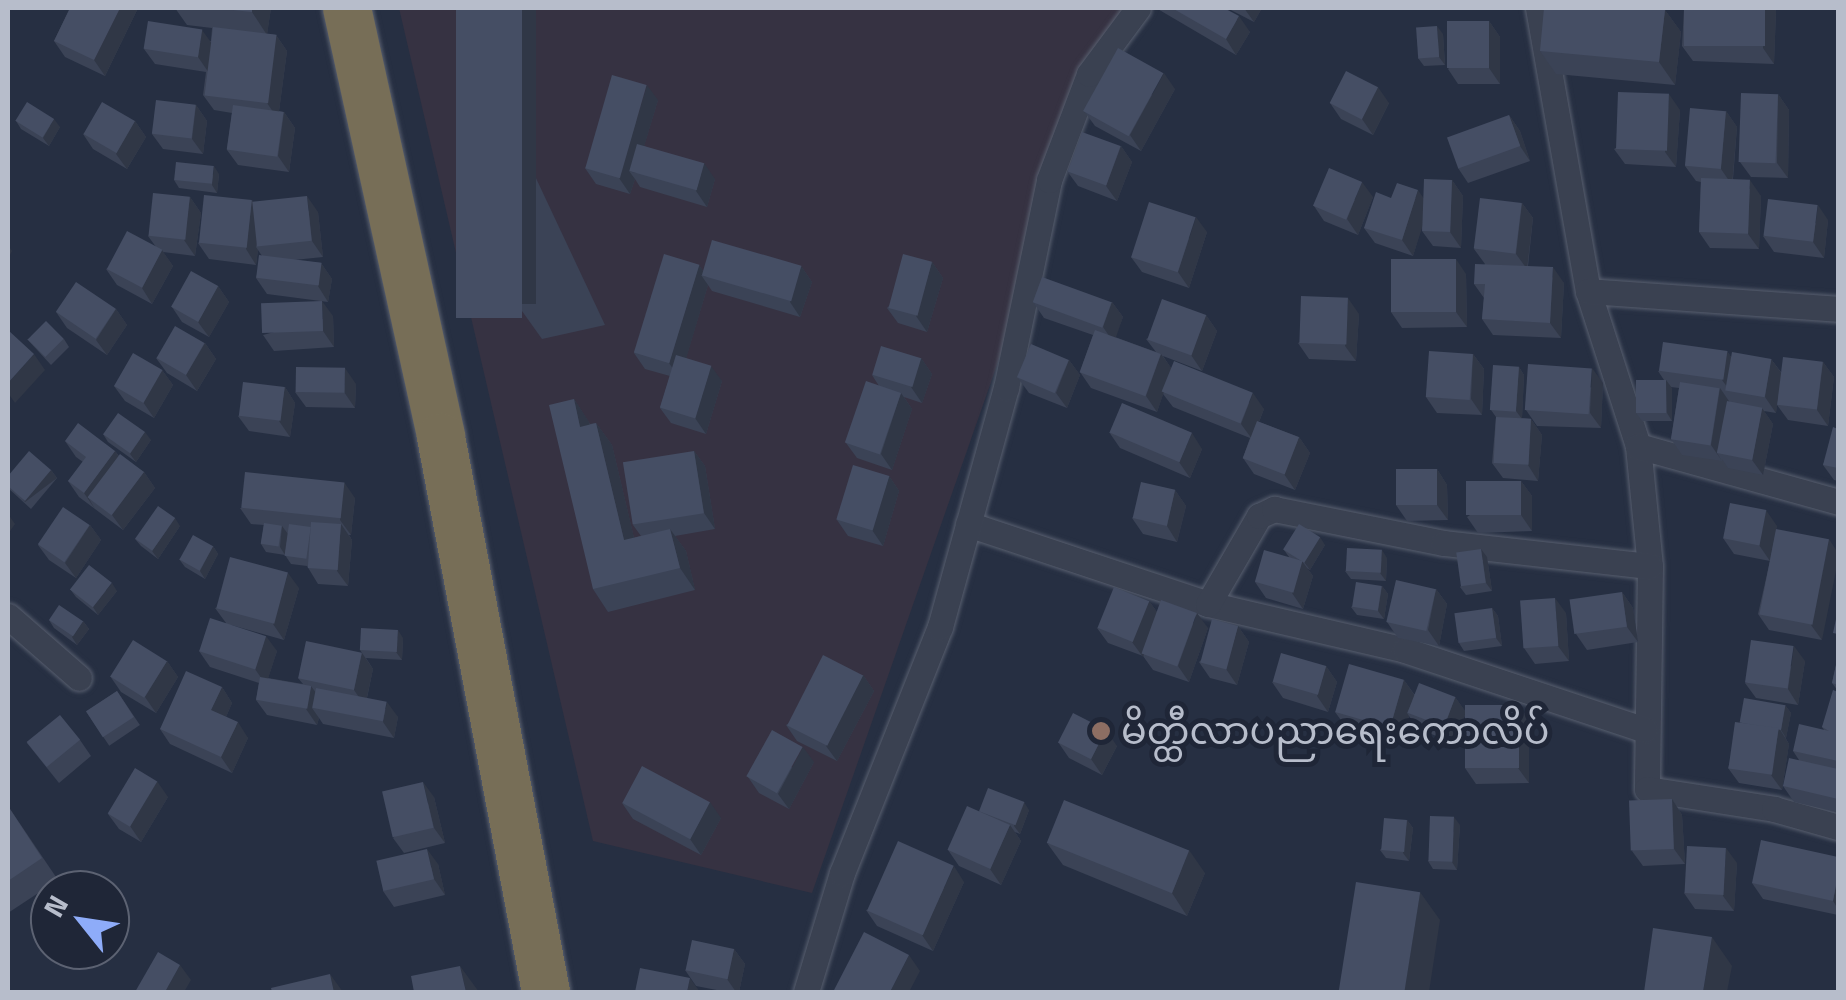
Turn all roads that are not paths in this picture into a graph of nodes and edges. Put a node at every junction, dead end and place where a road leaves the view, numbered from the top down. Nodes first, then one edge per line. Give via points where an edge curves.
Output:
1 (347, 8) edge
2 (1138, 8) edge
3 (1538, 8) edge
4 (1588, 291) junction
5 (1838, 309) edge
6 (1638, 446) junction
7 (1838, 502) edge
8 (968, 524) junction
9 (1650, 566) junction
10 (1208, 604) junction
11 (8, 616) edge
12 (79, 678) dead end
13 (1645, 730) junction
14 (1838, 827) edge
15 (546, 992) edge
16 (806, 992) edge

1 - 15 highway via 441,437
2 - 8 street via 1089,74 1048,180 1006,388
3 - 4 street
4 - 5 street
4 - 6 street
6 - 7 street
6 - 9 street
8 - 10 street
8 - 16 street via 940,627 842,873
9 - 10 street via 1444,543 1274,508 1259,516
9 - 13 street
10 - 13 street via 1404,650
11 - 12 street
13 - 14 street via 1647,790 1774,809

